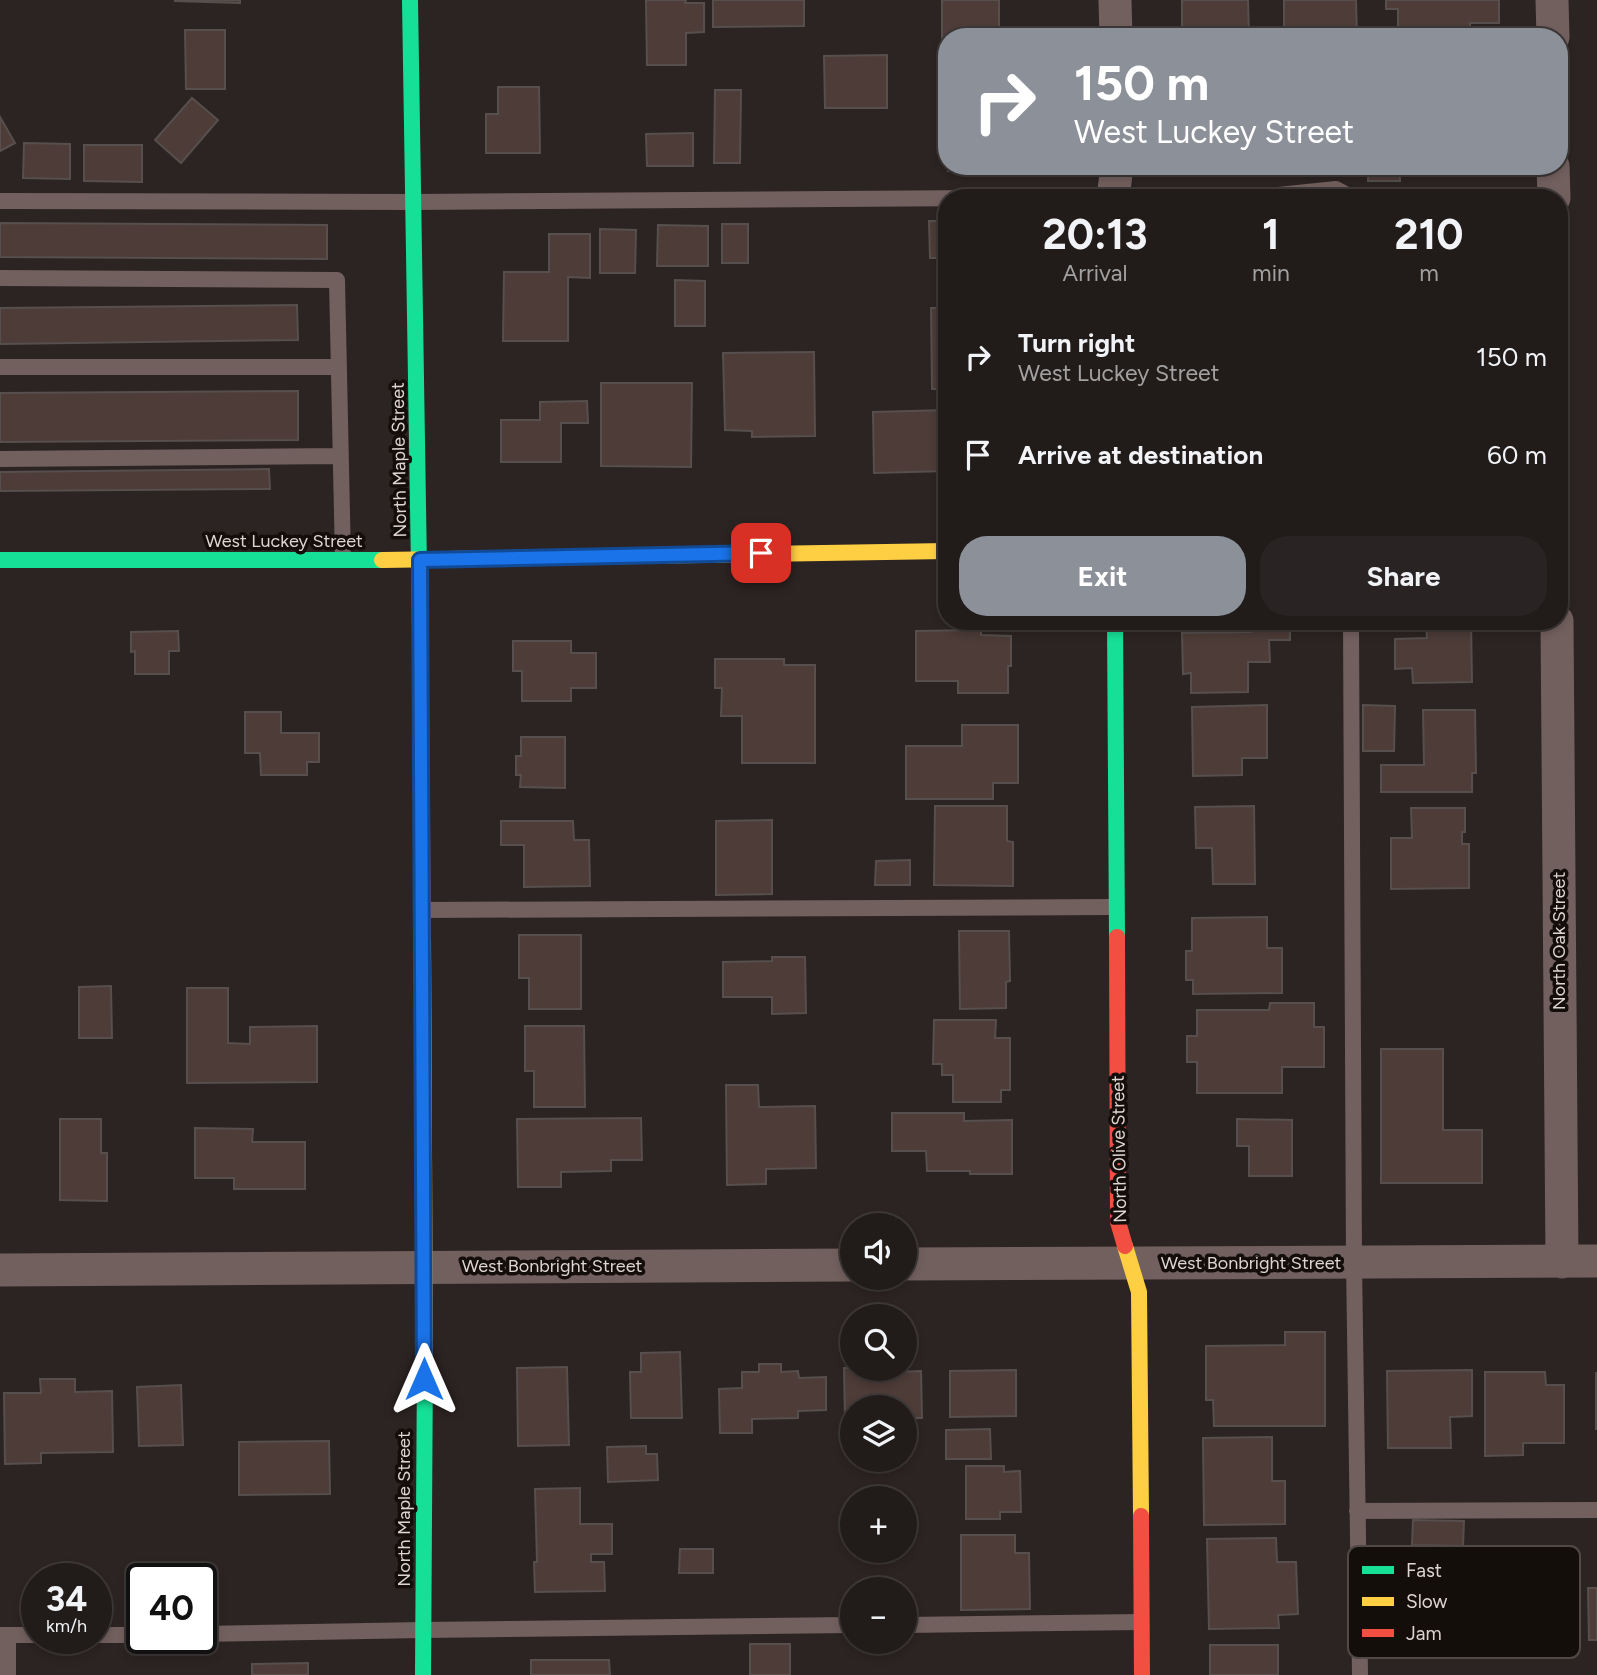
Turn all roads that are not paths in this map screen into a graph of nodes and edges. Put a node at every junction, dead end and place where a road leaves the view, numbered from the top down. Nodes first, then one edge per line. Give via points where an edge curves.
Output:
1 (410, 0) edge
2 (1115, 0) edge
3 (1552, 0) edge
4 (1116, 28) edge
5 (1553, 28) edge
6 (1114, 187) edge
7 (1020, 189) edge
8 (1148, 189) edge
9 (938, 191) edge
10 (0, 201) edge
11 (412, 202) junction
12 (0, 278) edge
13 (0, 367) edge
14 (339, 367) junction
15 (340, 456) junction
16 (0, 459) edge
17 (938, 551) edge
18 (0, 560) edge
19 (343, 560) junction
20 (420, 560) junction
21 (1115, 630) edge
22 (1351, 630) edge
23 (1557, 630) edge
24 (1115, 907) junction
25 (422, 910) junction
26 (1597, 1261) edge
27 (1354, 1262) junction
28 (1562, 1262) junction
29 (1130, 1263) junction
30 (917, 1264) edge
31 (840, 1265) edge
32 (425, 1267) junction
33 (0, 1269) edge
34 (1597, 1510) edge
35 (1357, 1511) junction
36 (1358, 1546) edge
37 (1141, 1622) junction
38 (840, 1625) edge
39 (917, 1625) edge
40 (423, 1630) junction
41 (217, 1634) edge
42 (4, 1635) edge
43 (8, 1675) edge
44 (423, 1675) edge
45 (1142, 1675) edge

1 - 11 street, North Maple Street
2 - 4 street
3 - 5 street
6 - 7 lane
6 - 8 lane
9 - 11 lane
10 - 11 lane
11 - 20 street, North Maple Street
12 - 14 lane via 337,280
13 - 14 lane
14 - 15 lane
15 - 16 lane
15 - 19 lane
17 - 20 street, West Luckey Street
18 - 19 street, West Luckey Street
19 - 20 street, West Luckey Street
20 - 25 street, North Maple Street
21 - 24 street, North Olive Street
22 - 27 lane
23 - 28 street, North Oak Street
24 - 25 lane
24 - 29 street, North Olive Street via 1118,1222
25 - 32 street, North Maple Street
26 - 28 street, West Bonbright Street
27 - 28 street, West Bonbright Street
27 - 29 street, West Bonbright Street
27 - 35 lane
29 - 30 street, West Bonbright Street
29 - 37 street, North Olive Street via 1139,1292
31 - 32 street, West Bonbright Street
32 - 33 street, West Bonbright Street
32 - 40 street, North Maple Street
34 - 35 lane
35 - 36 lane
37 - 39 lane
37 - 45 street, North Olive Street
38 - 40 lane
40 - 41 lane
40 - 44 street, North Maple Street
42 - 43 lane

